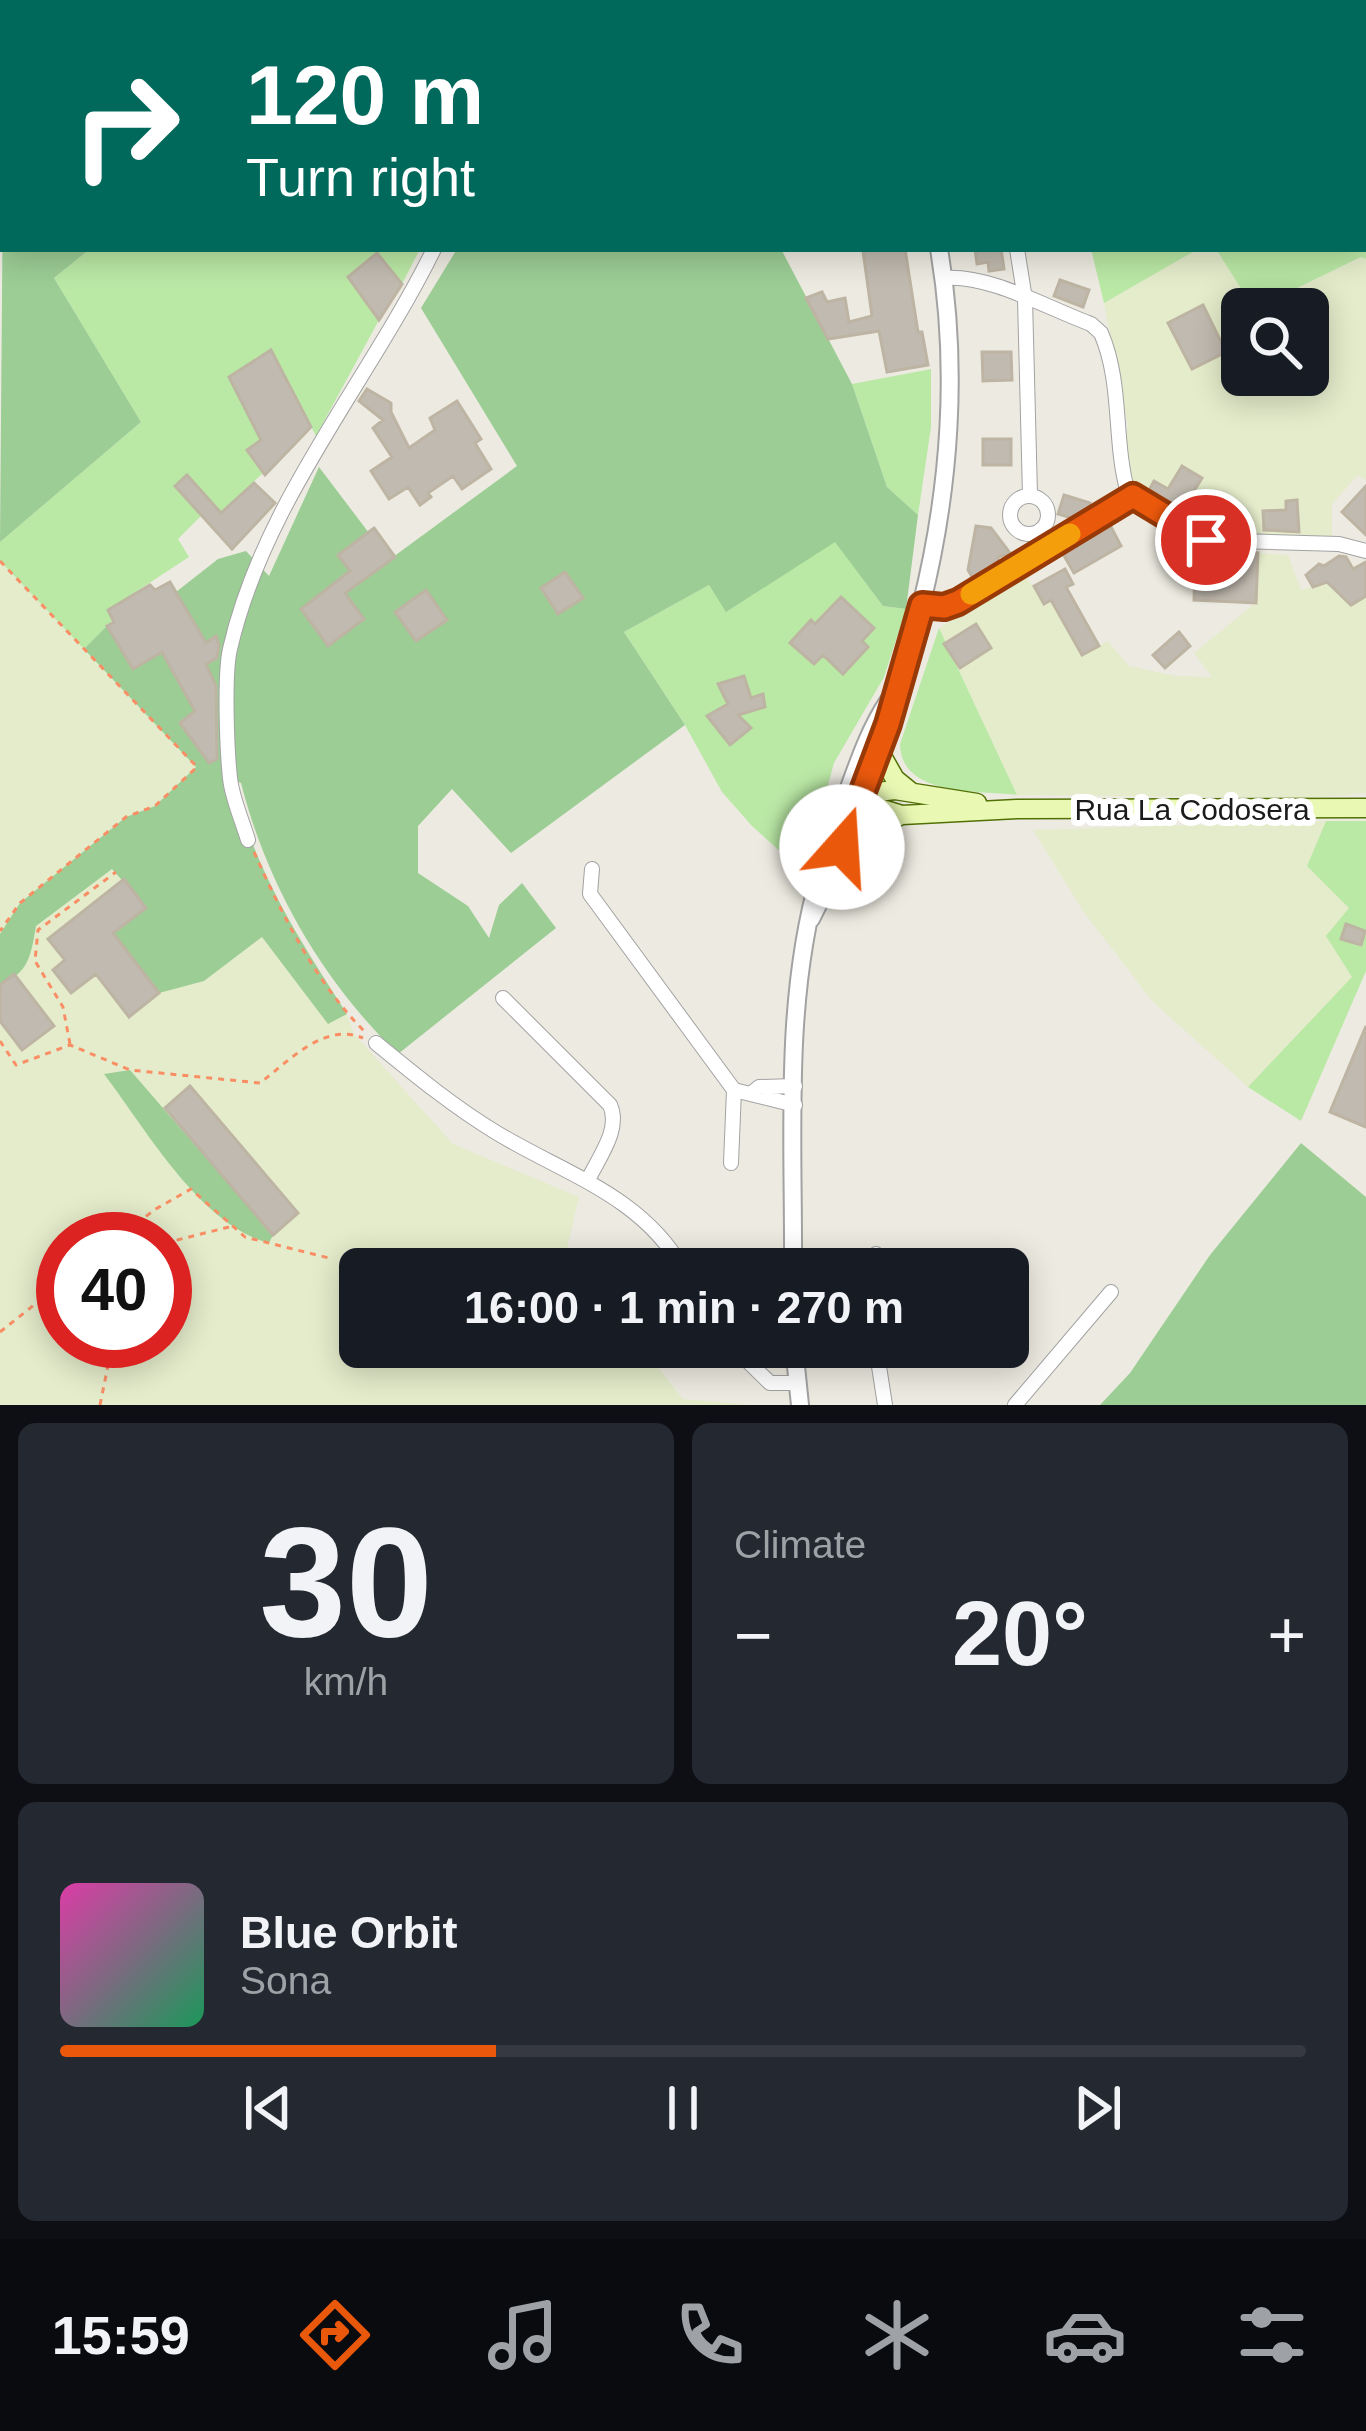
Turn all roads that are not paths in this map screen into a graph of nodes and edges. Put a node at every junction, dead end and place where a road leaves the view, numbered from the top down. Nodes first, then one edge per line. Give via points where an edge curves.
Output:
1 (432, 252) edge
2 (940, 252) edge
3 (1017, 252) edge
4 (944, 278) junction
5 (1025, 299) junction
6 (1030, 496) dead end
7 (1133, 496) junction
8 (1366, 551) edge
9 (922, 605) junction
10 (893, 694) junction
11 (878, 749) junction
12 (855, 791) junction
13 (911, 792) junction
14 (1366, 808) edge
15 (1018, 809) junction
16 (902, 815) junction
17 (248, 840) road end
18 (842, 847) junction
19 (592, 869) dead end
20 (811, 919) junction
21 (502, 998) dead end
22 (376, 1043) road end
23 (734, 1090) junction
24 (795, 1096) junction
25 (730, 1163) dead end
26 (588, 1180) junction
27 (667, 1248) edge
28 (794, 1248) edge
29 (1111, 1292) dead end
30 (755, 1368) edge
31 (795, 1368) edge
32 (879, 1368) edge
33 (796, 1382) junction
34 (800, 1405) edge
35 (885, 1405) edge
36 (1016, 1405) edge

1 - 17 street via 260,556 229,653 230,780
2 - 4 street
3 - 5 street
4 - 5 street via 984,281
4 - 9 street via 949,422
5 - 6 street
5 - 7 street via 1101,333 1121,470
7 - 8 street via 1206,540
7 - 9 lane via 958,602
9 - 10 street
10 - 11 street
10 - 12 street
11 - 12 street
11 - 13 main road
12 - 13 main road
12 - 16 main road
12 - 18 street
12 - 20 street
13 - 15 main road
14 - 15 main road, Rua La Codosera
15 - 16 main road
16 - 18 main road
18 - 20 street
19 - 23 street via 590,893
20 - 24 street
21 - 26 street via 616,1117
22 - 26 street via 496,1133
23 - 24 street
23 - 25 street
24 - 28 street
26 - 27 street via 646,1219
29 - 36 street
30 - 33 street via 770,1383
31 - 33 street
32 - 35 street
33 - 34 street

